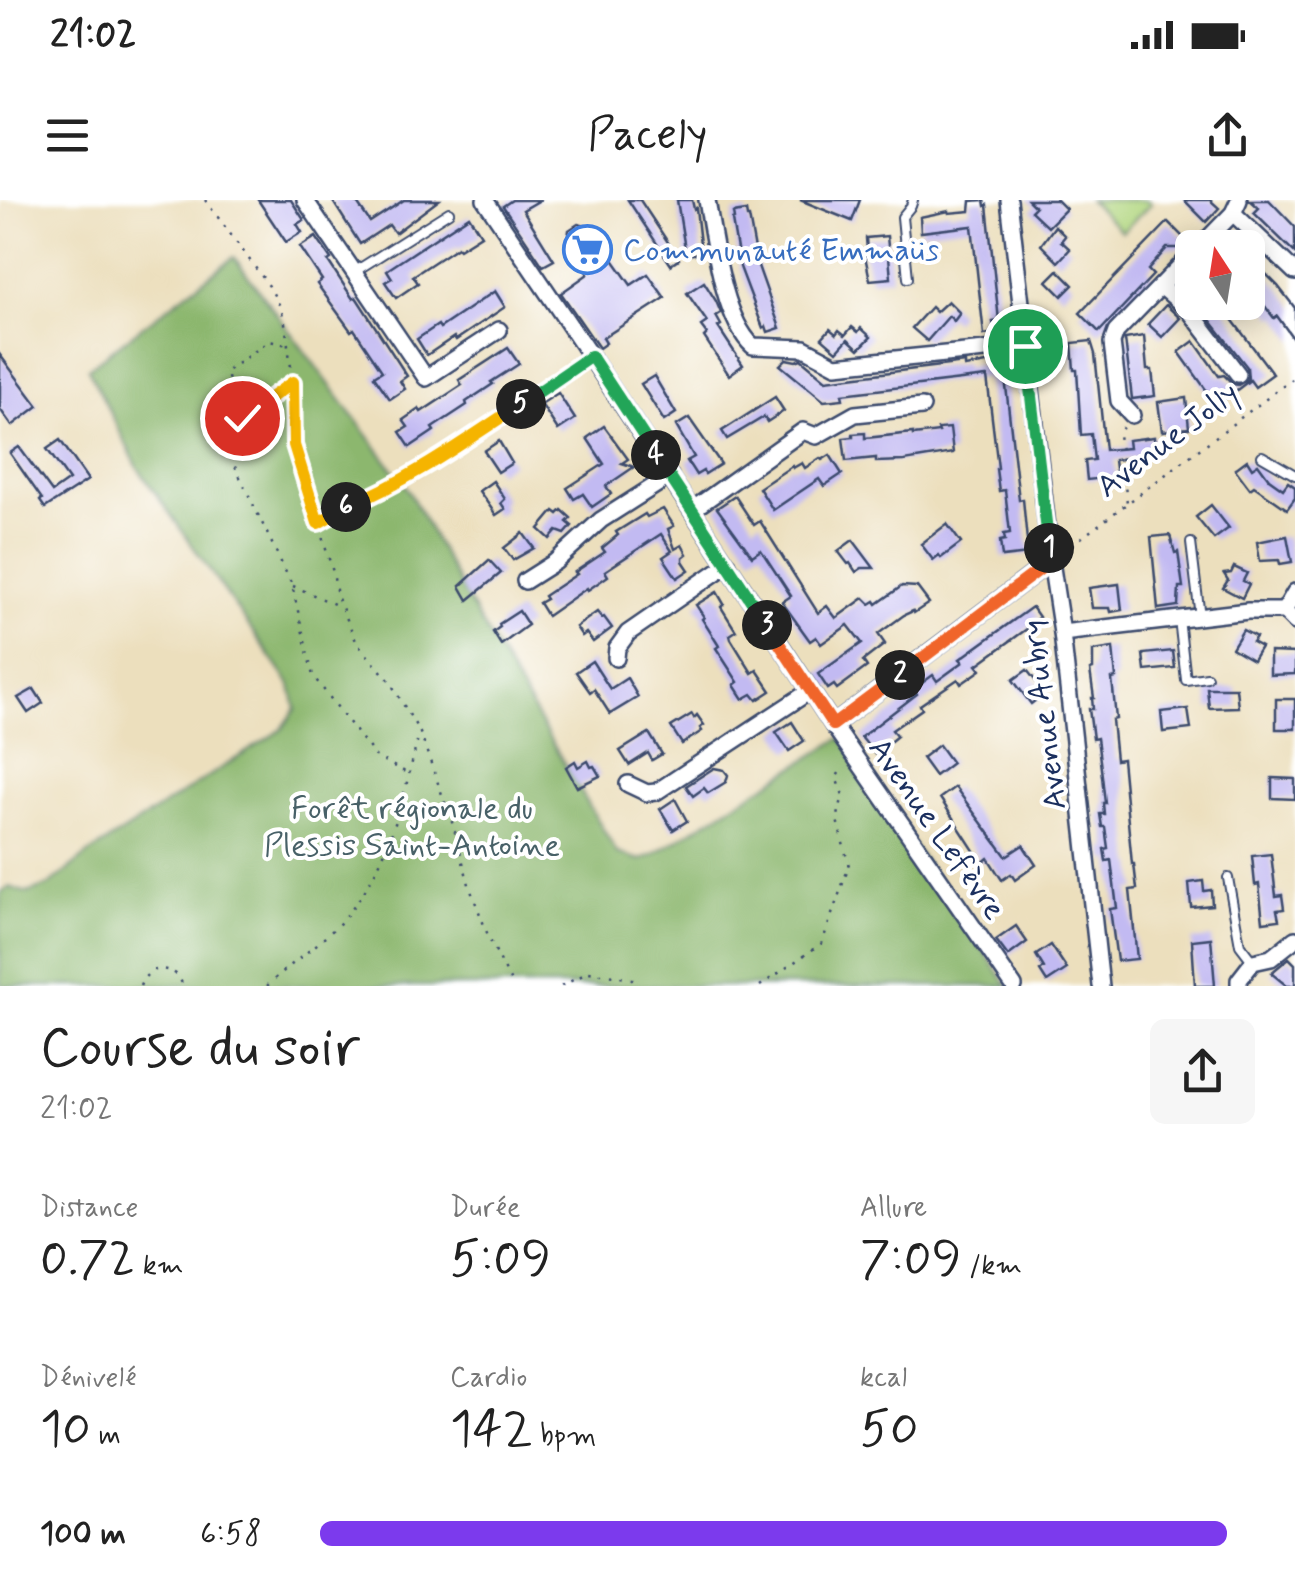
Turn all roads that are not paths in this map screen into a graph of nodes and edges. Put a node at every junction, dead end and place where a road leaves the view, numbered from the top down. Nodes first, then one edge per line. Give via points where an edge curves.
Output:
1 (305, 200) edge
2 (486, 200) edge
3 (707, 200) edge
4 (913, 200) edge
5 (1009, 200) edge
6 (1236, 206) edge
7 (449, 212) dead end
8 (1214, 230) edge
9 (354, 272) junction
10 (1175, 272) edge
11 (1295, 272) edge
12 (908, 278) dead end
13 (1161, 286) junction
14 (499, 330) dead end
15 (1025, 346) junction
16 (1238, 374) dead end
17 (922, 407) dead end
18 (1132, 415) road end
19 (1262, 456) dead end
20 (1295, 475) edge
21 (670, 476) junction
22 (692, 510) junction
23 (1191, 544) dead end
24 (1051, 561) junction
25 (728, 564) junction
26 (525, 580) dead end
27 (1295, 592) edge
28 (1200, 616) junction
29 (1290, 616) edge
30 (1179, 619) junction
31 (1062, 633) junction
32 (616, 658) dead end
33 (1207, 678) dead end
34 (810, 691) junction
35 (833, 725) junction
36 (628, 784) dead end
37 (1228, 878) dead end
38 (1295, 940) edge
39 (1253, 962) junction
40 (1014, 986) edge
41 (1100, 986) edge
42 (1239, 986) edge

1 - 9 street
2 - 21 street, Avenue Lefèvre
3 - 15 street via 732,312 752,346 804,348 836,365
4 - 12 lane via 902,217
5 - 15 street, Avenue Aubry
6 - 8 street
6 - 11 street
7 - 9 lane
9 - 14 street via 426,378
10 - 13 street
13 - 16 street via 1189,310
13 - 18 street via 1112,343 1119,400
15 - 24 street, Avenue Aubry
17 - 22 street via 856,414 816,436 802,431
19 - 20 lane
21 - 22 street, Avenue Lefèvre
21 - 26 street
22 - 25 street, Avenue Lefèvre
23 - 28 lane
24 - 31 street, Avenue Aubry
24 - 35 street
25 - 32 street via 628,632
25 - 34 street, Avenue Lefèvre
27 - 29 street
28 - 29 street
28 - 30 street
30 - 31 street
30 - 33 lane via 1186,680
31 - 41 street, Avenue Aubry
34 - 35 street, Avenue Lefèvre
34 - 36 street via 656,792
35 - 40 street, Avenue Lefèvre
37 - 39 lane via 1240,944
38 - 39 street
39 - 42 street

